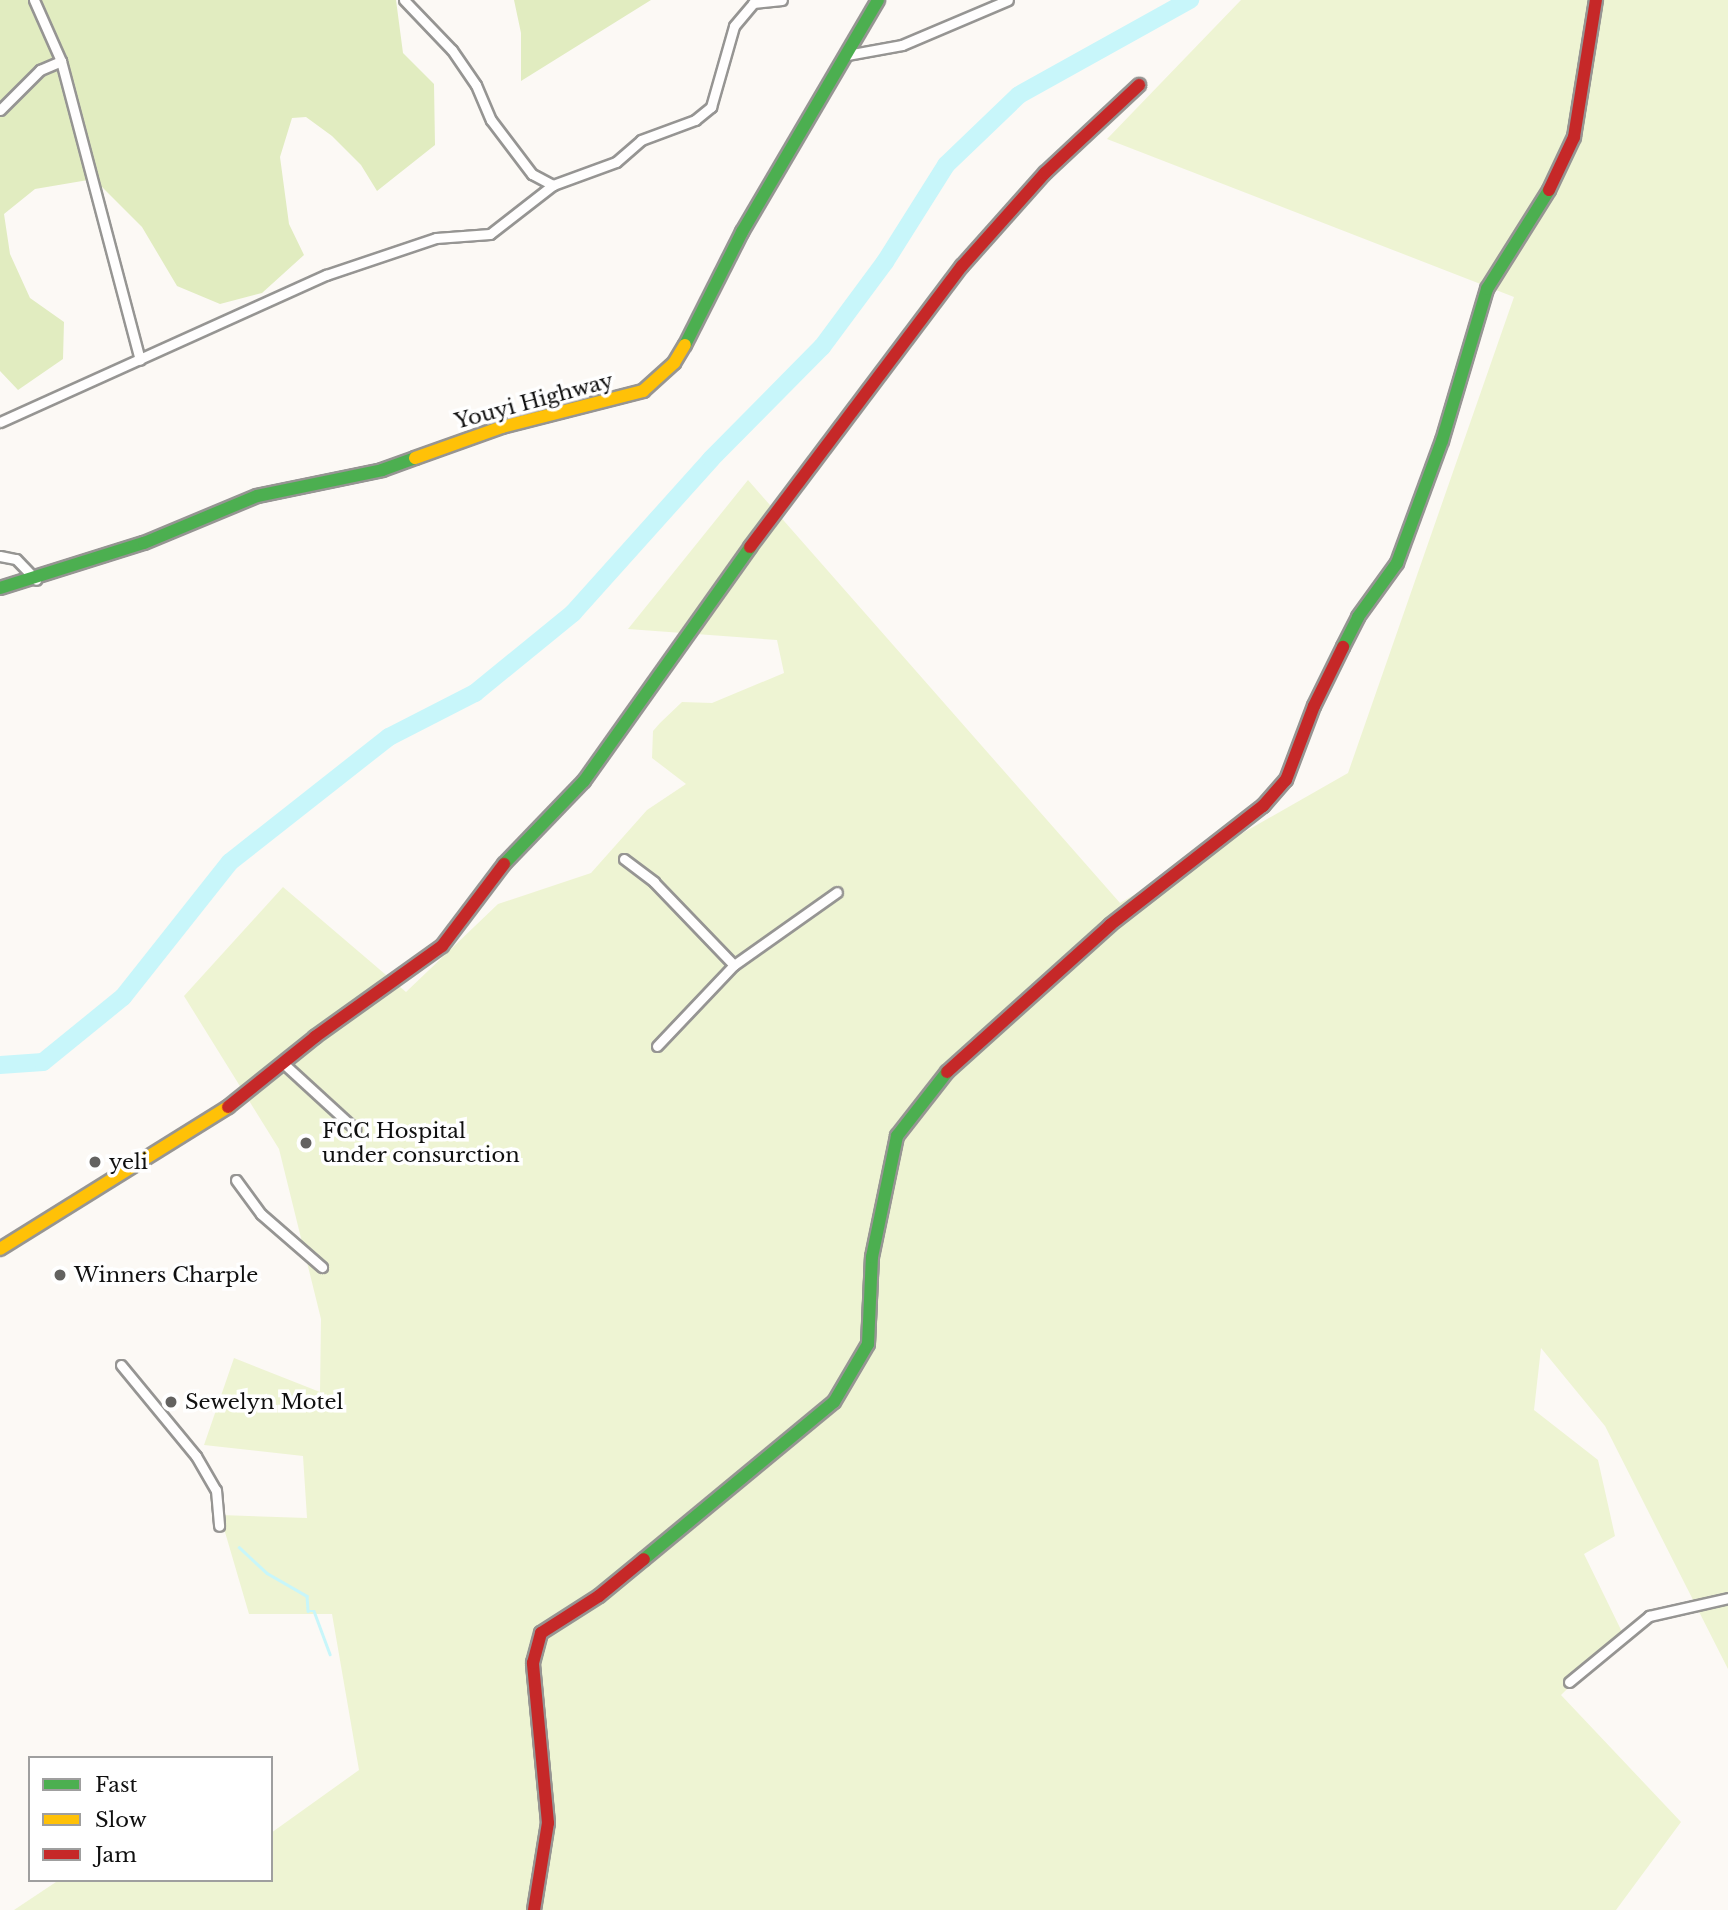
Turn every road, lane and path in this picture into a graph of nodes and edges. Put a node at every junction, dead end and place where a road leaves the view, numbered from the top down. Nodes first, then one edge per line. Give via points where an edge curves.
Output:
1 (34, 0) edge
2 (404, 0) edge
3 (782, 0) edge
4 (878, 0) edge
5 (1008, 0) edge
6 (1596, 0) edge
7 (847, 55) junction
8 (61, 61) junction
9 (1139, 85) dead end
10 (0, 110) edge
11 (553, 185) junction
12 (140, 360) junction
13 (0, 422) edge
14 (0, 556) edge
15 (36, 580) junction
16 (0, 587) edge
17 (624, 859) dead end
18 (837, 892) dead end
19 (734, 965) junction
20 (657, 1046) dead end
21 (283, 1063) junction
22 (355, 1129) dead end
23 (236, 1180) dead end
24 (0, 1249) edge
25 (322, 1267) dead end
26 (121, 1366) dead end
27 (219, 1526) dead end
28 (1728, 1598) edge
29 (1569, 1682) dead end
30 (534, 1910) edge

1 - 8 street
2 - 11 street via 452,50 476,85 491,120 532,174
3 - 11 street via 753,3 734,26 711,107 641,140 615,162
4 - 7 street, Youyi Highway
5 - 7 street via 902,45
6 - 30 street via 1574,137 1554,181 1487,289 1442,441 1397,563 1358,617 1314,706 1286,780 1263,806 1110,925 948,1070 897,1136 872,1257 868,1343 834,1402 600,1595 541,1633 533,1663 548,1824
7 - 15 street, Youyi Highway via 742,232 693,332 674,363 643,391 502,427 382,470 257,496 145,543
8 - 10 street via 32,77
8 - 12 street
9 - 21 street via 1045,173 962,266 740,560 584,780 509,857 442,946
11 - 12 street via 490,234 436,238 326,275
12 - 13 street
14 - 15 street via 16,559
15 - 16 street, Youyi Highway
17 - 19 street via 654,883
18 - 19 street
19 - 20 street
21 - 22 street
21 - 24 street via 206,1125
23 - 25 street via 261,1214
26 - 27 street via 196,1456 216,1490
28 - 29 street via 1649,1616

